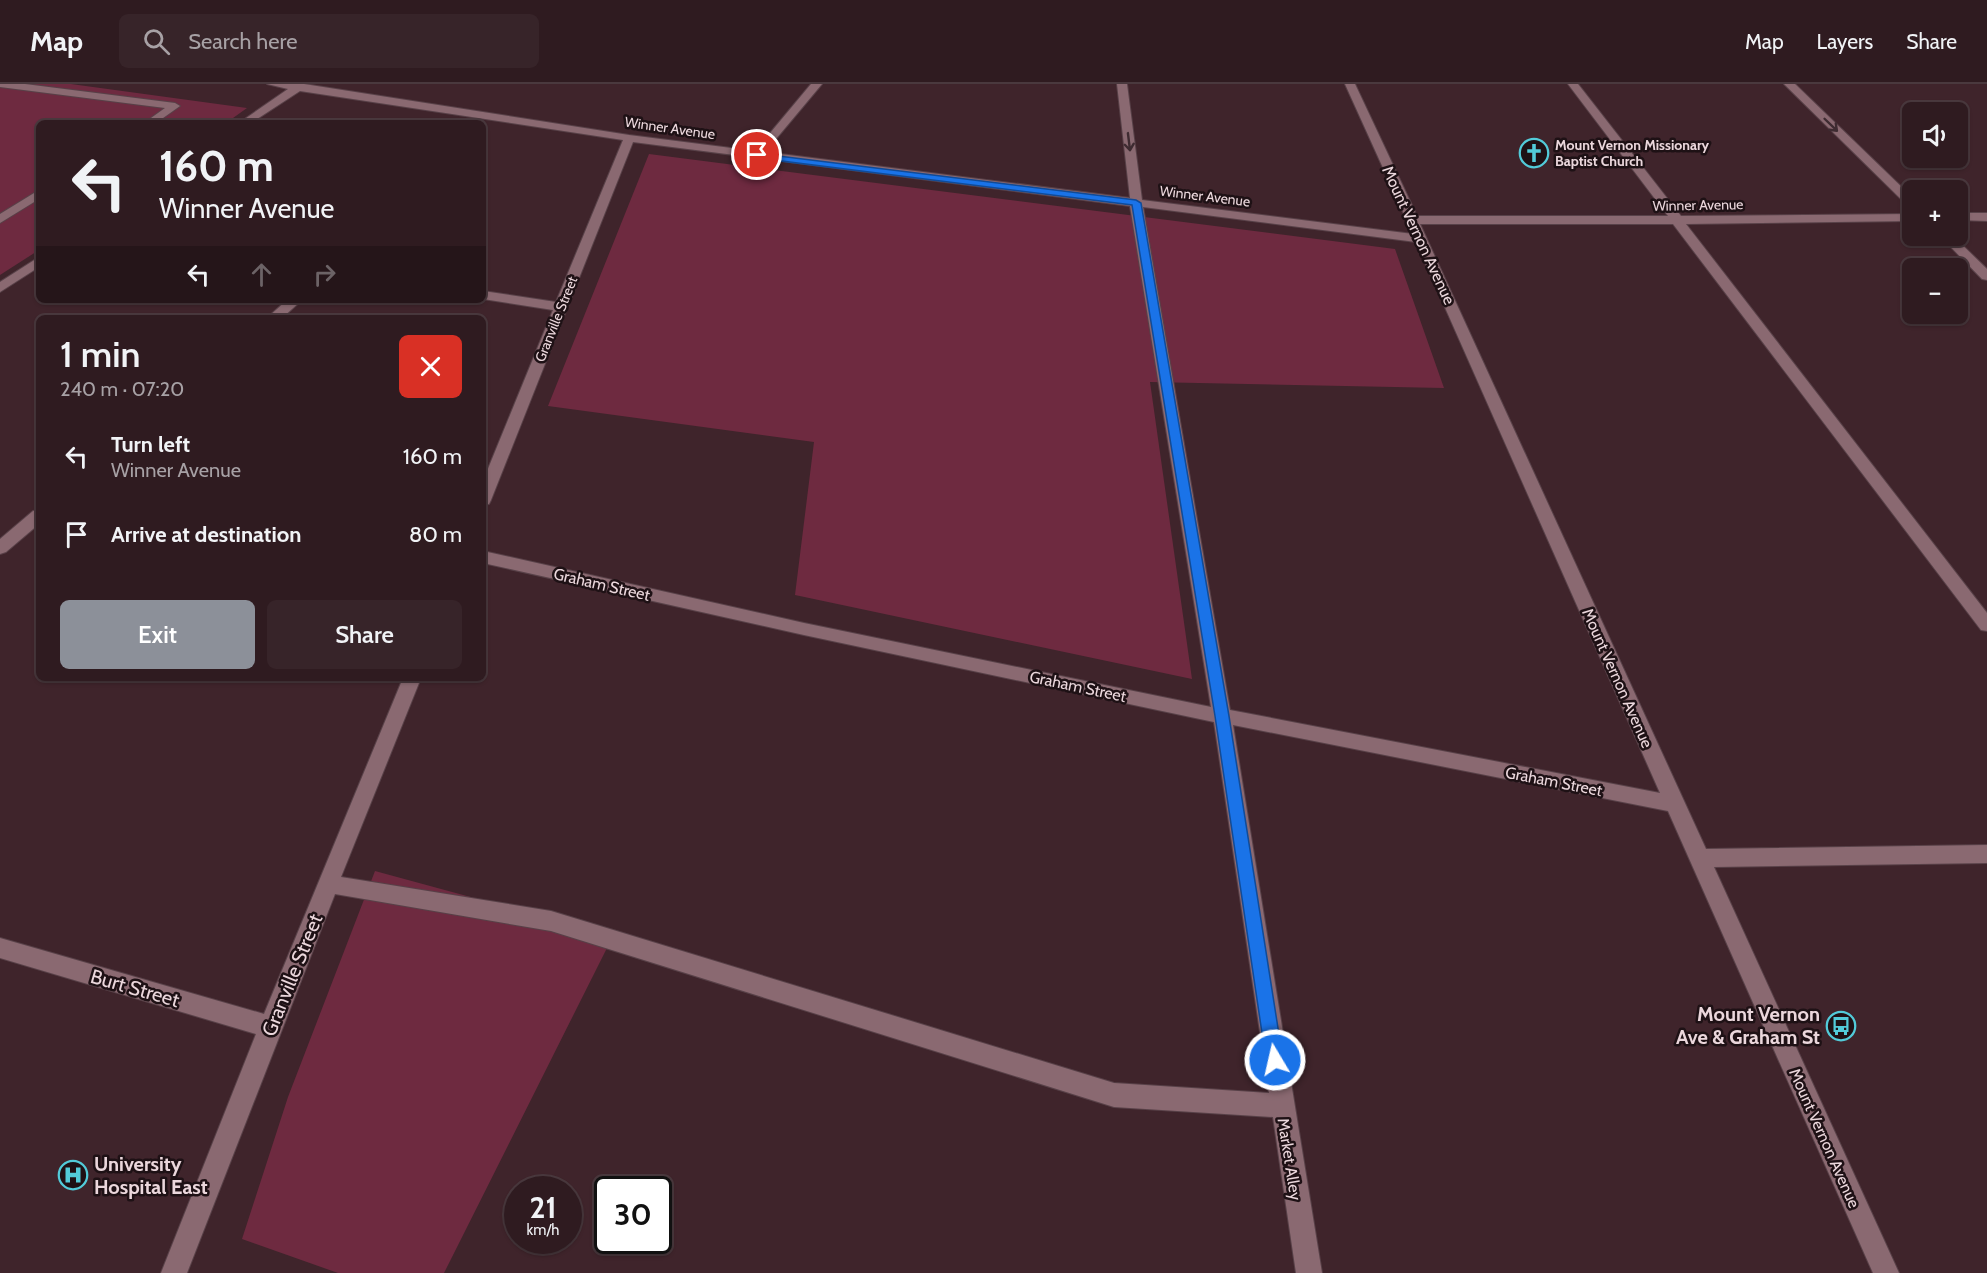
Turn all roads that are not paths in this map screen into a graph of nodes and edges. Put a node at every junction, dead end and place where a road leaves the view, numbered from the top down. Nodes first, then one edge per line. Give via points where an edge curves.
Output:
1 (0, 84) edge
2 (272, 84) edge
3 (818, 84) edge
4 (1122, 84) edge
5 (1350, 84) edge
6 (1573, 84) edge
7 (1789, 84) edge
8 (300, 86) edge
9 (154, 120) edge
10 (249, 120) edge
11 (629, 138) junction
12 (757, 155) junction
13 (1902, 193) edge
14 (36, 196) edge
15 (1136, 203) junction
16 (1902, 217) edge
17 (1968, 217) edge
18 (1987, 217) edge
19 (0, 219) edge
20 (1413, 220) junction
21 (1677, 220) junction
22 (1421, 238) junction
23 (1956, 246) edge
24 (36, 263) edge
25 (1987, 276) edge
26 (0, 288) edge
27 (486, 296) edge
28 (292, 303) edge
29 (561, 308) junction
30 (278, 315) edge
31 (486, 494) edge
32 (36, 518) edge
33 (0, 548) edge
34 (486, 558) edge
35 (1987, 625) edge
36 (411, 681) edge
37 (1222, 716) junction
38 (1674, 804) junction
39 (1987, 854) edge
40 (1698, 858) junction
41 (329, 884) junction
42 (0, 948) edge
43 (270, 1027) junction
44 (1281, 1106) junction
45 (174, 1273) edge
46 (1309, 1273) edge
47 (1886, 1273) edge

1 - 9 street via 175,106
2 - 8 street, Winner Avenue
3 - 12 street
4 -> 15 street, Market Alley
5 - 20 street, Mount Vernon Avenue
6 - 21 street
7 -> 13 street
8 - 10 street
8 - 11 street, Winner Avenue
11 - 12 street, Winner Avenue
11 - 29 street, Granville Street
12 - 15 street, Winner Avenue
14 - 19 street
15 - 22 street, Winner Avenue
15 - 37 street, Market Alley
16 - 21 street, Winner Avenue
17 - 18 street
20 - 21 street, Winner Avenue
20 - 22 street, Mount Vernon Avenue
21 - 35 street
22 - 38 street, Mount Vernon Avenue
23 - 25 street
24 - 26 street
27 - 29 street
28 - 30 street
29 - 31 street, Granville Street
32 - 33 street
34 - 37 street, Graham Street
36 - 41 street, Granville Street
37 - 38 street, Graham Street
37 - 44 street, Market Alley
38 - 40 street, Mount Vernon Avenue
39 - 40 street
40 - 47 street, Mount Vernon Avenue
41 - 43 street, Granville Street
41 - 44 street via 551,921 1114,1095
42 - 43 street, Burt Street
43 - 45 street, Granville Street
44 - 46 street, Market Alley

